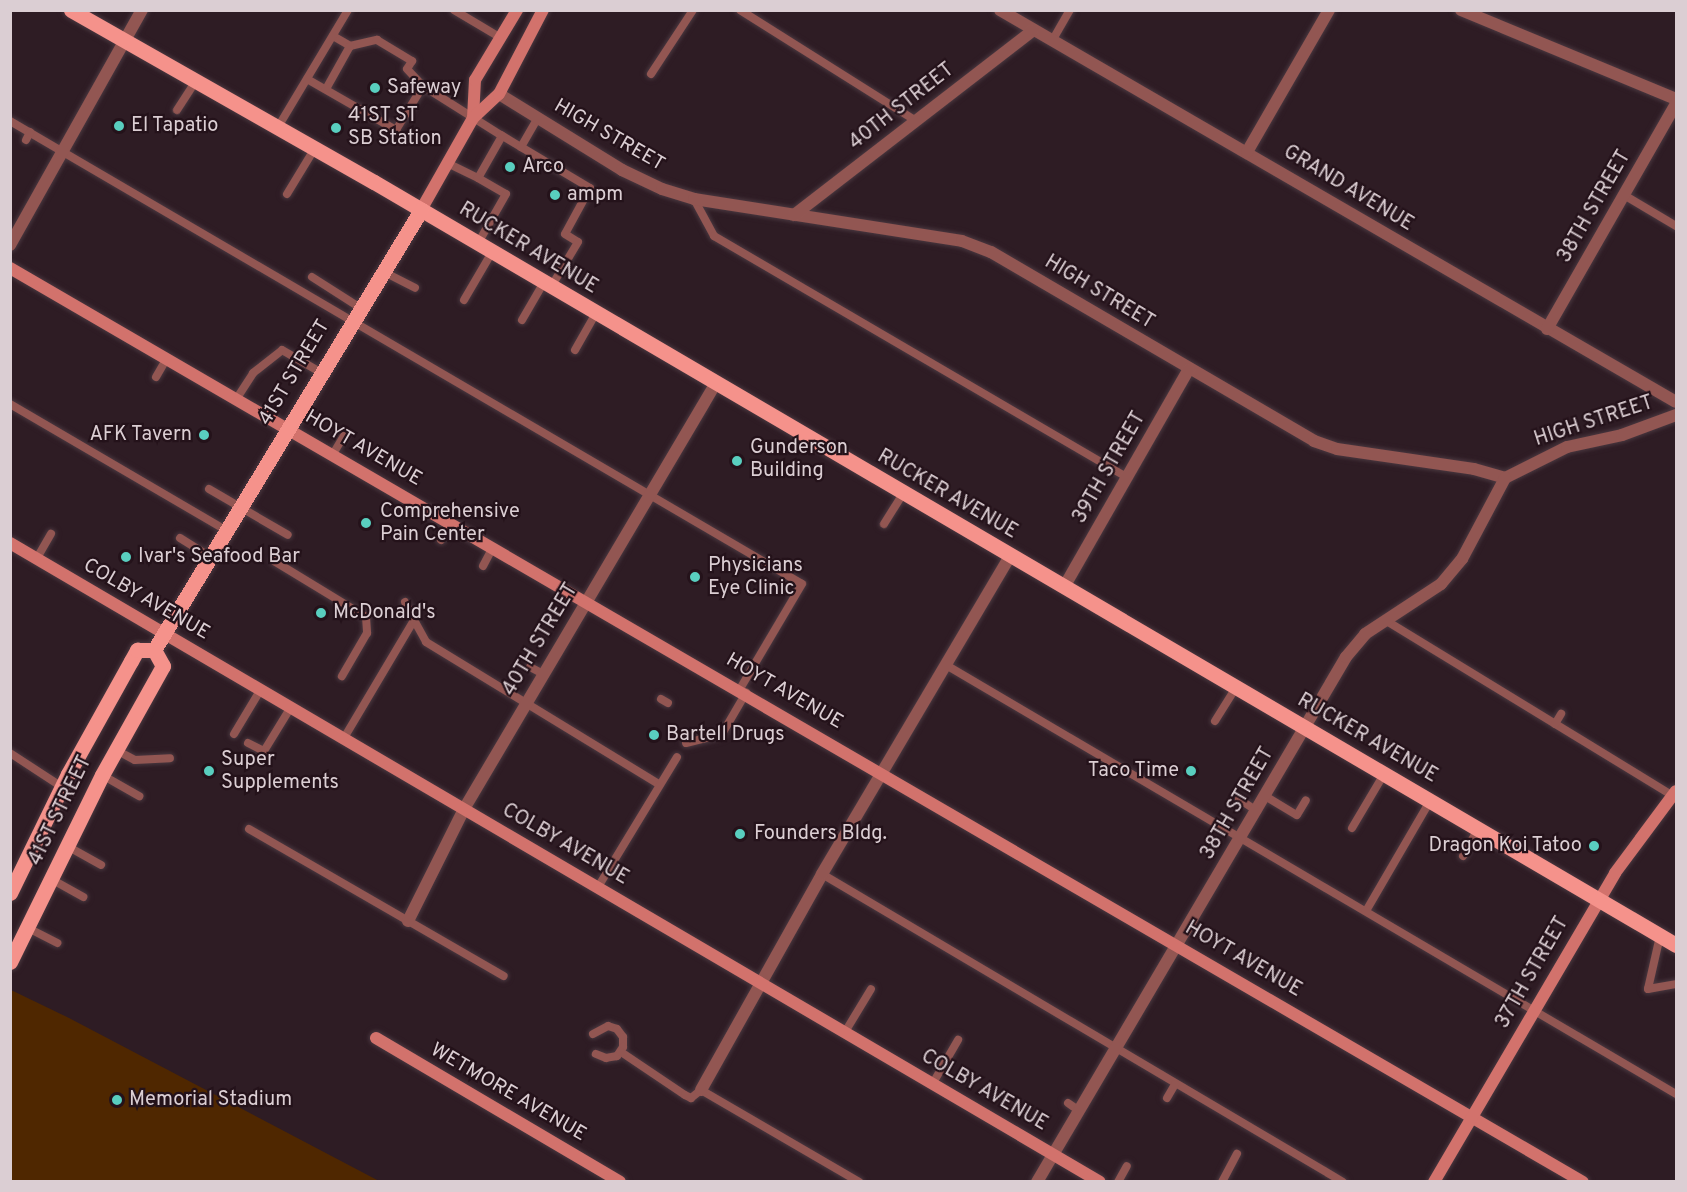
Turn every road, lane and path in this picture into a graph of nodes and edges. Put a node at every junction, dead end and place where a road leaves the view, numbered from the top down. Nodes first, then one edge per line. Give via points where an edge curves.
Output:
1 (71, 10) edge
2 (142, 10) edge
3 (348, 10) edge
4 (454, 10) edge
5 (517, 10) edge
6 (543, 10) edge
7 (693, 10) edge
8 (740, 10) edge
9 (1000, 10) edge
10 (1070, 10) edge
11 (1329, 10) edge
12 (1461, 10) edge
13 (1033, 30) junction
14 (333, 36) junction
15 (501, 38) junction
16 (124, 41) junction
17 (1052, 41) junction
18 (350, 46) junction
19 (651, 74) dead end
20 (307, 79) junction
21 (196, 81) junction
22 (423, 86) junction
23 (326, 90) junction
24 (499, 94) junction
25 (1677, 99) edge
26 (1677, 104) edge
27 (177, 110) dead end
28 (473, 118) junction
29 (538, 118) junction
30 (10, 121) edge
31 (916, 121) junction
32 (278, 127) junction
33 (501, 135) junction
34 (521, 147) junction
35 (315, 148) junction
36 (63, 151) junction
37 (1247, 152) junction
38 (447, 163) junction
39 (478, 178) junction
40 (287, 194) dead end
41 (1624, 195) junction
42 (694, 199) junction
43 (421, 210) junction
44 (794, 214) junction
45 (1677, 226) edge
46 (478, 243) junction
47 (10, 245) edge
48 (492, 252) junction
49 (10, 268) edge
50 (382, 271) junction
51 (312, 278) dead end
52 (548, 285) junction
53 (415, 288) dead end
54 (464, 300) dead end
55 (359, 307) junction
56 (596, 313) junction
57 (522, 320) dead end
58 (350, 321) junction
59 (1547, 329) junction
60 (575, 350) dead end
61 (167, 358) junction
62 (1189, 369) junction
63 (320, 372) junction
64 (156, 377) dead end
65 (715, 384) junction
66 (237, 398) junction
67 (1677, 402) edge
68 (10, 404) edge
69 (1677, 415) edge
70 (286, 428) junction
71 (344, 435) dead end
72 (333, 454) junction
73 (1127, 477) junction
74 (1505, 478) junction
75 (209, 489) dead end
76 (903, 493) junction
77 (650, 495) junction
78 (239, 508) junction
79 (451, 522) junction
80 (884, 524) dead end
81 (226, 530) junction
82 (51, 534) dead end
83 (288, 536) dead end
84 (180, 538) dead end
85 (441, 540) dead end
86 (10, 543) edge
87 (494, 547) junction
88 (1010, 556) junction
89 (210, 557) junction
90 (37, 558) junction
91 (273, 561) dead end
92 (483, 566) dead end
93 (1064, 587) junction
94 (587, 601) junction
95 (405, 602) dead end
96 (414, 620) junction
97 (1385, 620) junction
98 (164, 634) junction
99 (154, 650) junction
100 (945, 665) junction
101 (530, 666) dead end
102 (543, 674) junction
103 (342, 676) dead end
104 (1236, 687) junction
105 (261, 689) junction
106 (743, 691) junction
107 (527, 702) junction
108 (291, 707) junction
109 (1561, 714) dead end
110 (1215, 721) dead end
111 (1555, 724) junction
112 (1305, 727) junction
113 (234, 734) dead end
114 (344, 738) junction
115 (248, 742) dead end
116 (686, 743) dead end
117 (116, 750) junction
118 (10, 753) edge
119 (677, 757) dead end
120 (170, 758) dead end
121 (883, 772) junction
122 (1384, 774) junction
123 (102, 775) junction
124 (659, 784) junction
125 (62, 787) junction
126 (1674, 793) edge
127 (139, 796) dead end
128 (1265, 796) junction
129 (1239, 799) dead end
130 (1306, 800) dead end
131 (1430, 801) junction
132 (464, 809) junction
133 (1257, 811) junction
134 (1352, 828) dead end
135 (249, 829) dead end
136 (1478, 829) junction
137 (1240, 839) junction
138 (67, 846) junction
139 (1463, 856) dead end
140 (101, 865) dead end
141 (822, 874) junction
142 (51, 879) junction
143 (598, 887) junction
144 (10, 893) edge
145 (83, 897) dead end
146 (1598, 901) junction
147 (1366, 911) junction
148 (408, 921) junction
149 (28, 928) junction
150 (1660, 936) junction
151 (57, 943) dead end
152 (1178, 944) junction
153 (1677, 945) edge
154 (10, 962) edge
155 (504, 976) dead end
156 (763, 984) junction
157 (1677, 984) edge
158 (871, 989) dead end
159 (1535, 1009) junction
160 (845, 1032) junction
161 (593, 1034) dead end
162 (376, 1038) dead end
163 (958, 1040) dead end
164 (1114, 1048) junction
165 (621, 1053) junction
166 (596, 1054) dead end
167 (933, 1083) junction
168 (1175, 1084) junction
169 (701, 1090) junction
170 (1677, 1094) edge
171 (1167, 1098) dead end
172 (1471, 1116) junction
173 (1053, 1154) junction
174 (1237, 1154) dead end
175 (1127, 1166) dead end
176 (621, 1182) edge
177 (859, 1182) edge
178 (1037, 1182) edge
179 (1100, 1182) edge
180 (1118, 1182) edge
181 (1222, 1182) edge
182 (1343, 1182) edge
183 (1434, 1182) edge
184 (1583, 1182) edge

1 - 16 main road, RUCKER AVENUE
2 - 16 street
3 - 14 lane
4 - 15 lane
5 - 15 street, 41ST STREET
6 - 24 street, 41ST STREET
7 - 19 lane
8 - 31 lane
9 - 13 street, GRAND AVENUE
10 - 17 lane
11 - 37 street
12 - 25 street
13 - 17 street, GRAND AVENUE
13 - 31 street, 40TH STREET
14 - 18 lane
14 - 20 lane
15 - 28 street, 41ST STREET via 475,80
16 - 21 main road, RUCKER AVENUE
16 - 36 street
17 - 37 street, GRAND AVENUE
18 - 22 lane via 376,40 412,61 407,69
18 - 23 lane
20 - 23 lane
20 - 32 lane
21 - 27 lane
21 - 32 main road, RUCKER AVENUE
22 - 23 lane via 396,130
22 - 28 lane
24 - 28 street, 41ST STREET
24 - 29 street, HIGH STREET
26 - 41 street, 38TH STREET
28 - 33 lane
28 - 38 street, 41ST STREET
29 - 34 lane
29 - 42 street, HIGH STREET via 622,170
30 - 36 lane via 28,136
31 - 44 street, 40TH STREET
32 - 35 main road, RUCKER AVENUE
33 - 34 lane
33 - 39 lane
34 - 52 lane via 590,188 565,234 578,242
35 - 40 lane
35 - 43 main road, RUCKER AVENUE
36 - 47 street
36 - 58 lane
37 - 59 street, GRAND AVENUE
38 - 39 lane
38 - 43 street, 41ST STREET
39 - 46 lane via 506,194
41 - 45 lane
41 - 59 street, 38TH STREET
42 - 44 street, HIGH STREET
42 - 73 lane via 714,236
43 - 46 main road, RUCKER AVENUE
43 - 50 main road, 41ST STREET
44 - 62 street, HIGH STREET via 962,241 991,252
46 - 48 main road, RUCKER AVENUE
48 - 52 main road, RUCKER AVENUE
48 - 54 lane
49 - 61 street, HOYT AVENUE
50 - 53 lane
50 - 55 main road, 41ST STREET
51 - 55 lane
52 - 56 main road, RUCKER AVENUE
52 - 57 lane
55 - 58 main road, 41ST STREET
56 - 60 lane
56 - 65 main road, RUCKER AVENUE
58 - 63 main road, 41ST STREET
58 - 77 lane
59 - 67 street, GRAND AVENUE
61 - 64 lane
61 - 66 street, HOYT AVENUE
62 - 73 street, 39TH STREET
62 - 74 street, HIGH STREET via 1314,441 1337,450 1474,469
63 - 66 lane via 282,350 253,373
63 - 70 main road, 41ST STREET
65 - 76 main road, RUCKER AVENUE
65 - 77 street, 40TH STREET
66 - 70 street, HOYT AVENUE
68 - 81 lane
69 - 74 street, HIGH STREET via 1622,435 1567,447
70 - 72 street, HOYT AVENUE
70 - 78 main road, 41ST STREET
71 - 72 lane
72 - 79 street, HOYT AVENUE
73 - 93 street, 39TH STREET
74 - 97 street, 38TH STREET via 1462,559 1441,584 1416,604
75 - 78 lane
76 - 80 lane
76 - 88 main road, RUCKER AVENUE
77 - 94 street, 40TH STREET
77 - 106 lane via 802,584
78 - 81 main road, 41ST STREET
78 - 83 lane
79 - 85 lane
79 - 87 street, HOYT AVENUE
81 - 89 main road, 41ST STREET
82 - 90 lane
84 - 89 lane
86 - 90 street, COLBY AVENUE
87 - 92 lane
87 - 94 street, HOYT AVENUE
88 - 93 main road, RUCKER AVENUE
88 - 100 street
89 - 98 main road, 41ST STREET
90 - 98 street, COLBY AVENUE
91 - 103 lane via 366,617 368,633
93 - 104 main road, RUCKER AVENUE
94 - 102 street, 40TH STREET
94 - 106 street, HOYT AVENUE
95 - 96 lane
96 - 107 lane via 426,642
96 - 114 lane
97 - 111 lane
97 - 112 street, 38TH STREET via 1365,634 1346,657
98 - 99 main road, 41ST STREET
98 - 105 street, COLBY AVENUE
99 - 117 main road, 41ST STREET via 163,666
99 - 125 main road, 41ST STREET via 137,650
100 - 121 street
100 - 137 lane
101 - 102 lane
102 - 107 street, 40TH STREET
104 - 110 lane
104 - 112 main road, RUCKER AVENUE
105 - 108 street, COLBY AVENUE
105 - 113 lane
106 - 116 lane via 722,734
106 - 121 street, HOYT AVENUE
107 - 124 lane
107 - 132 street, 40TH STREET
108 - 114 street, COLBY AVENUE
108 - 115 lane via 264,751
109 - 111 lane
111 - 126 lane
112 - 122 main road, RUCKER AVENUE
112 - 128 street, 38TH STREET
114 - 132 street, COLBY AVENUE
117 - 120 lane via 135,760
117 - 123 main road, 41ST STREET
118 - 125 lane
119 - 124 lane
121 - 141 street via 854,809
121 - 152 street, HOYT AVENUE
122 - 131 main road, RUCKER AVENUE
122 - 134 lane
123 - 127 lane
123 - 138 main road, 41ST STREET
124 - 143 lane
125 - 144 main road, 41ST STREET
126 - 146 street, 37TH STREET
128 - 130 lane via 1298,815
128 - 133 street, 38TH STREET
129 - 133 lane
131 - 136 main road, RUCKER AVENUE
131 - 147 lane
132 - 143 street, COLBY AVENUE
132 - 148 street, 40TH STREET
133 - 137 street, 38TH STREET
135 - 148 lane
136 - 139 lane
136 - 146 main road, RUCKER AVENUE
137 - 147 lane
137 - 152 street, 38TH STREET
138 - 140 lane
138 - 142 main road, 41ST STREET
141 - 156 street
141 - 164 lane
142 - 145 lane
142 - 149 main road, 41ST STREET
143 - 156 street, COLBY AVENUE
146 - 150 main road, RUCKER AVENUE
146 - 159 street, 37TH STREET
147 - 159 lane
148 - 155 lane
149 - 151 lane
149 - 154 main road, 41ST STREET
150 - 153 main road, RUCKER AVENUE
150 - 157 lane via 1648,989
152 - 164 street, 38TH STREET
152 - 172 street, HOYT AVENUE
156 - 160 street, COLBY AVENUE
156 - 169 street
158 - 160 lane
159 - 170 lane
159 - 172 street, 37TH STREET
160 - 167 street, COLBY AVENUE
161 - 165 lane via 603,1027 617,1029 624,1042
162 - 176 street, WETMORE AVENUE
163 - 167 lane
164 - 168 lane
164 - 173 street, 38TH STREET via 1073,1107
165 - 166 lane via 606,1058
165 - 169 lane via 691,1098
167 - 173 street, COLBY AVENUE
168 - 171 lane
168 - 182 lane
169 - 177 lane
172 - 183 street, 37TH STREET
172 - 184 street, HOYT AVENUE
173 - 178 street, 38TH STREET
173 - 179 street, COLBY AVENUE
174 - 181 lane
175 - 180 lane

